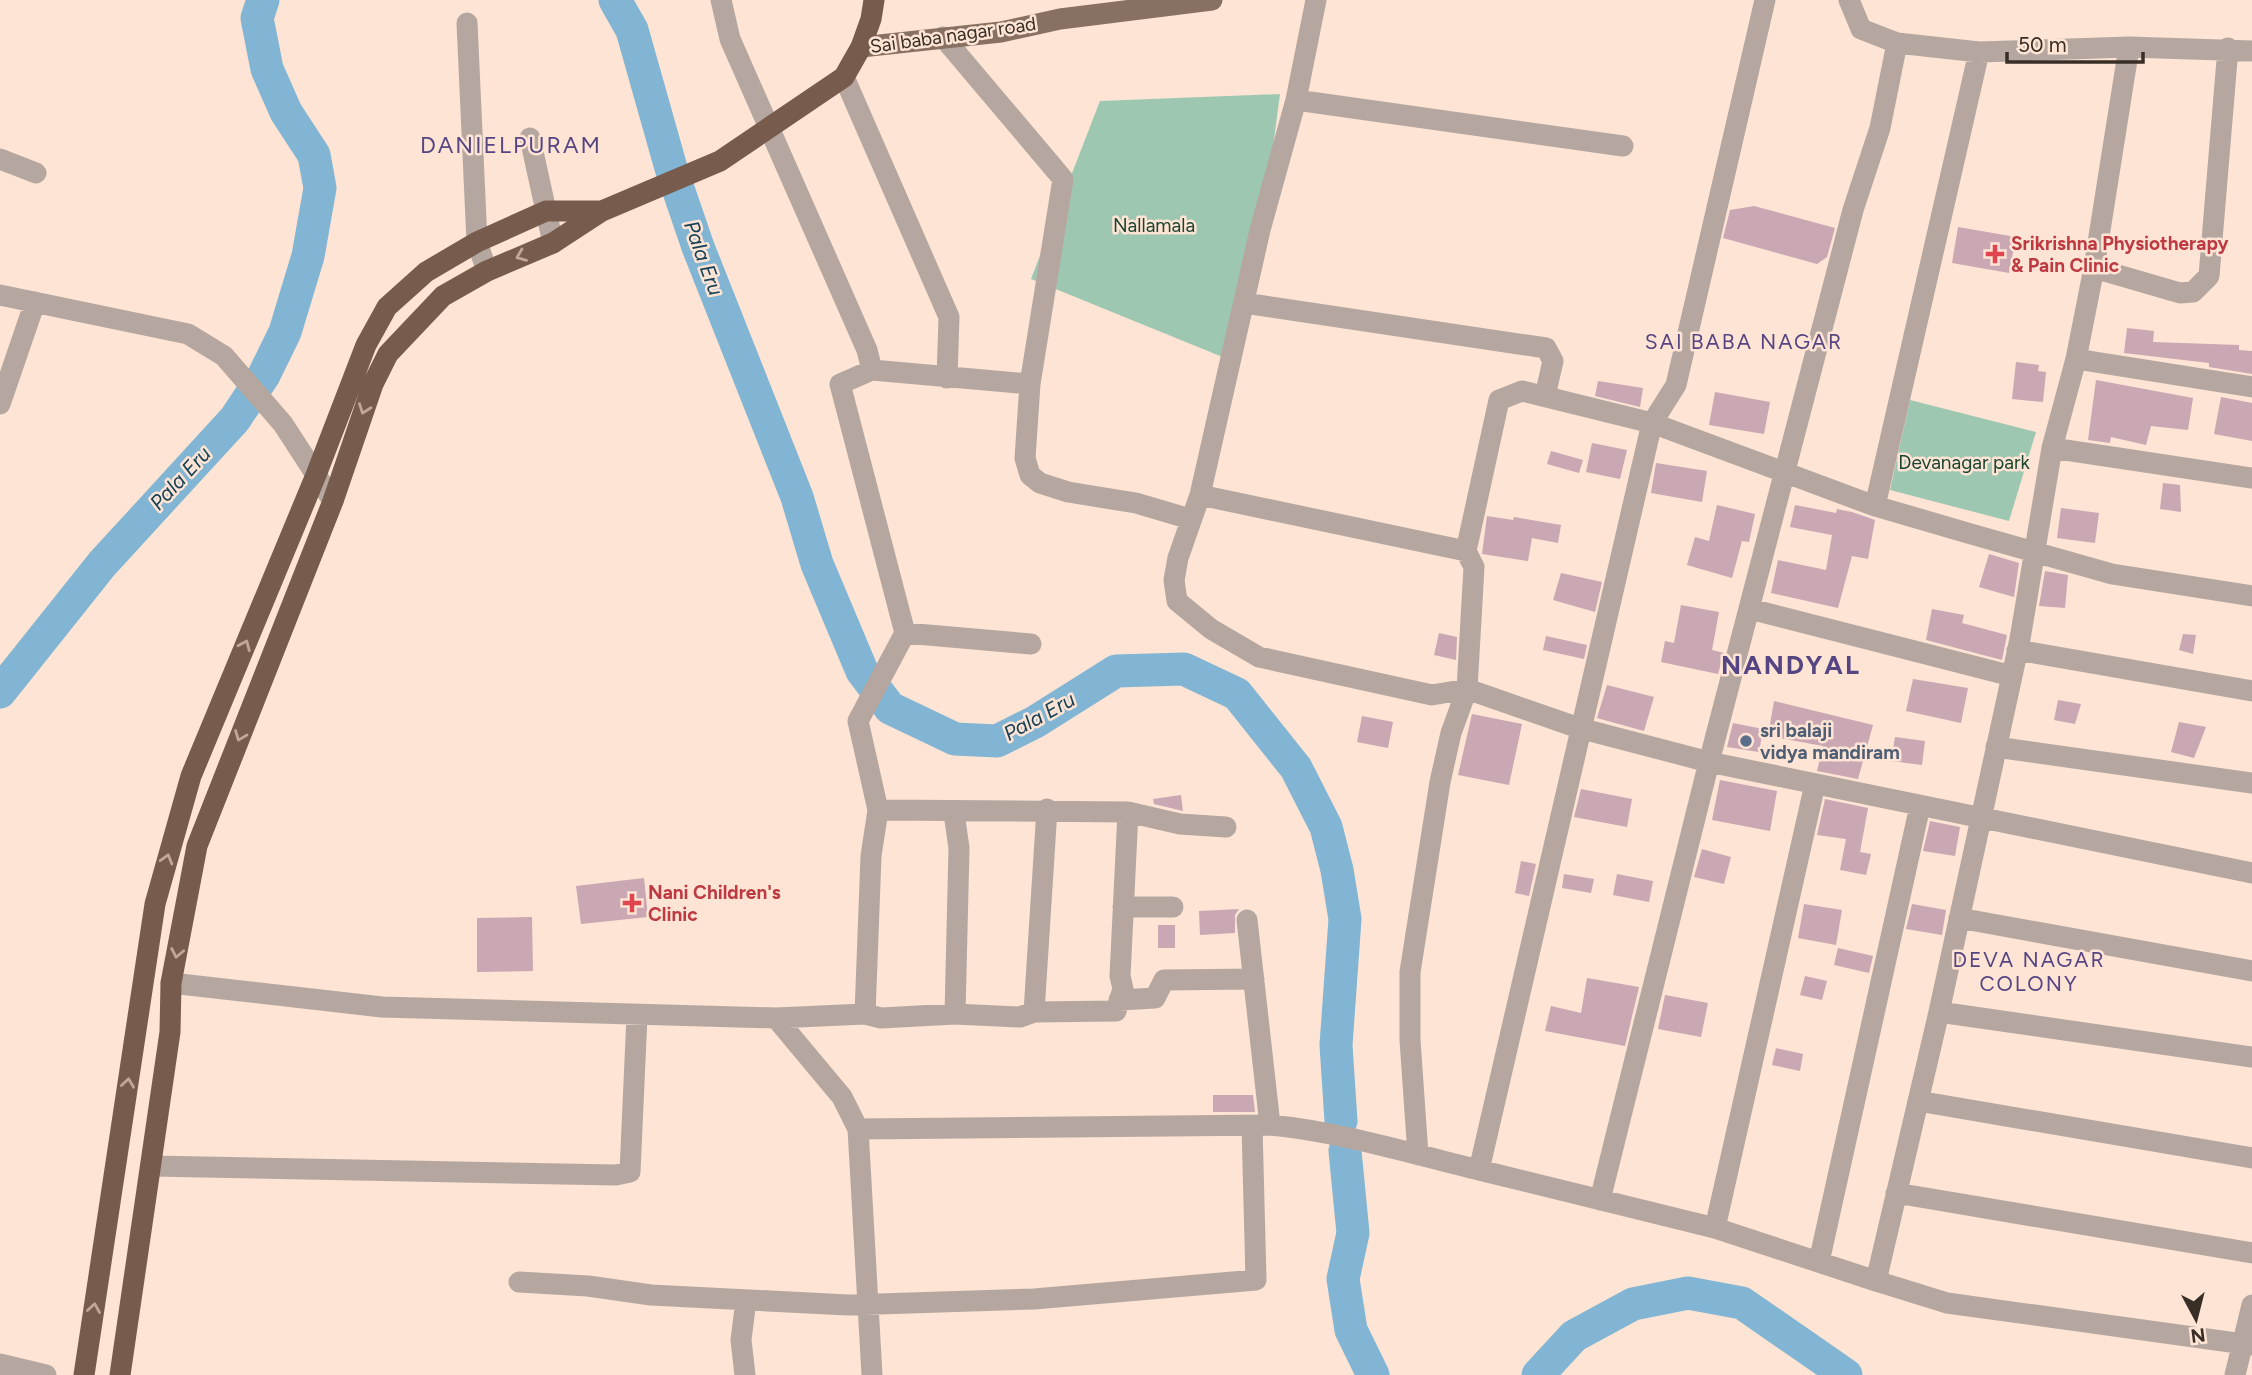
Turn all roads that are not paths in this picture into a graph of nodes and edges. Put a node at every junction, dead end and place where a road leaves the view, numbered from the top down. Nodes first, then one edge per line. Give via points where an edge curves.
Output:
1 (722, 0) edge
2 (859, 0) edge
3 (1212, 0) edge
4 (1316, 0) edge
5 (1765, 0) edge
6 (1849, 0) edge
7 (1185, 2) edge
8 (873, 10) edge
9 (467, 23) dead end
10 (943, 37) junction
11 (1897, 43) junction
12 (861, 47) junction
13 (2129, 47) junction
14 (2228, 48) junction
15 (2252, 51) edge
16 (1979, 52) junction
17 (844, 77) junction
18 (1296, 100) junction
19 (768, 130) junction
20 (530, 138) dead end
21 (1623, 146) dead end
22 (0, 159) edge
23 (36, 173) dead end
24 (546, 211) junction
25 (602, 211) junction
26 (477, 242) junction
27 (553, 243) junction
28 (2094, 268) junction
29 (487, 271) junction
30 (0, 295) edge
31 (35, 302) junction
32 (1244, 303) junction
33 (2076, 359) junction
34 (872, 370) junction
35 (947, 378) junction
36 (1030, 384) junction
37 (2252, 387) edge
38 (1545, 396) junction
39 (0, 404) edge
40 (1652, 423) junction
41 (2052, 448) junction
42 (1787, 471) junction
43 (316, 475) junction
44 (2252, 478) edge
45 (1200, 495) junction
46 (333, 501) junction
47 (1875, 506) junction
48 (1190, 519) junction
49 (1466, 551) junction
50 (2034, 552) junction
51 (2252, 596) edge
52 (1750, 610) junction
53 (905, 633) junction
54 (1031, 644) dead end
55 (2017, 650) junction
56 (2012, 676) junction
57 (1467, 689) junction
58 (2252, 691) edge
59 (1579, 728) junction
60 (1996, 747) junction
61 (1709, 762) junction
62 (2252, 783) edge
63 (1815, 784) junction
64 (1920, 807) junction
65 (1047, 809) junction
66 (878, 810) junction
67 (1128, 812) junction
68 (954, 813) junction
69 (1980, 819) junction
70 (1226, 827) dead end
71 (2252, 873) edge
72 (1123, 906) junction
73 (1173, 907) dead end
74 (1959, 918) junction
75 (1247, 920) dead end
76 (2252, 971) edge
77 (1254, 979) junction
78 (172, 983) junction
79 (1119, 1000) junction
80 (1034, 1012) junction
81 (1938, 1012) junction
82 (865, 1014) junction
83 (956, 1014) junction
84 (637, 1016) junction
85 (776, 1018) junction
86 (2252, 1057) edge
87 (1918, 1101) junction
88 (1261, 1125) junction
89 (858, 1129) junction
90 (1418, 1155) junction
91 (2252, 1158) edge
92 (150, 1166) junction
93 (1479, 1170) junction
94 (1896, 1192) junction
95 (1600, 1200) junction
96 (1715, 1228) junction
97 (2252, 1253) edge
98 (1819, 1262) junction
99 (1876, 1281) junction
100 (519, 1282) dead end
101 (747, 1300) junction
102 (868, 1304) junction
103 (2252, 1305) edge
104 (2248, 1344) edge
105 (0, 1364) edge
106 (46, 1375) edge
107 (84, 1375) edge
108 (120, 1375) edge
109 (745, 1375) edge
110 (872, 1375) edge
111 (2235, 1375) edge

1 - 19 street via 730,39
2 - 8 highway
3 - 7 main road, Sai baba nagar road
4 - 18 street
5 - 40 street via 1676,385
6 - 11 street via 1861,29
7 - 10 main road, Sai baba nagar road
8 - 12 highway
9 - 26 street
10 - 12 main road, Sai baba nagar road
10 - 36 street via 1063,179
11 - 16 street
11 - 42 street via 1880,128 1853,210
12 - 17 highway
13 - 14 street
13 - 16 street
13 - 28 street
14 - 15 street
14 - 28 street via 2209,276 2193,292 2180,293
16 - 47 street
17 - 19 highway
17 - 35 street via 949,317
18 - 21 street
18 - 32 street
19 - 25 highway via 720,161
19 - 34 street
20 - 24 street
22 - 23 street
24 - 25 highway
24 - 26 highway
24 - 27 street
25 - 27 highway
26 - 29 street
26 - 43 highway via 426,272 387,307 366,345
27 -> 29 highway
28 - 33 street
29 -> 46 highway via 443,296 388,354 369,394
30 - 31 street
31 - 39 street
31 - 43 street via 188,334 223,356 283,424
32 - 38 street via 1546,348 1553,361
32 - 45 street
33 - 37 street
33 - 41 street
34 - 35 street
34 - 53 street via 840,384
35 - 36 street
36 - 48 street via 1025,458 1030,475 1068,492 1136,503
38 - 40 street
38 - 49 street via 1522,391 1499,400
40 - 42 street
40 - 59 street
41 - 44 street
41 - 50 street
42 - 47 street
42 - 52 street
43 - 46 street
107 -> 43 highway via 155,904 191,776
45 - 48 street
45 - 49 street
46 -> 78 highway via 197,846
47 - 50 street
48 - 57 street via 1174,580 1177,601 1228,639 1259,657 1432,695
49 - 57 street via 1474,567
50 - 51 street via 2112,573
50 - 55 street
52 - 56 street
52 - 61 street
53 - 54 street
53 - 66 street via 858,721
55 - 56 street
55 - 58 street
56 - 60 street
57 - 59 street
57 - 90 street via 1440,782 1410,972
59 - 61 street
59 - 93 street
60 - 62 street
60 - 69 street
61 - 63 street
61 - 95 street
63 - 64 street
63 - 96 street
64 - 69 street
64 - 98 street
65 - 67 street
65 - 68 street
65 - 80 street
66 - 68 street
66 - 82 street via 871,856
67 - 70 street via 1180,824
67 - 72 street
68 - 83 street via 959,848
69 - 71 street
69 - 74 street
72 - 73 street
72 - 79 street via 1123,989
74 - 76 street
74 - 81 street
75 - 77 street
77 - 79 street via 1164,980 1155,998
77 - 88 street
78 - 84 street via 382,1007
78 - 92 highway via 170,1032
79 - 80 street via 1116,1011
80 - 83 street via 1020,1017
81 - 86 street
81 - 87 street
82 - 83 street via 881,1018
82 - 85 street
84 - 85 street
84 - 92 street via 630,1172
85 - 89 street via 842,1097
87 - 91 street
87 - 94 street
88 - 89 street
88 - 90 street via 1310,1129
88 - 102 street via 1256,1280 1034,1299
89 - 102 street
90 - 93 street
92 - 108 highway
93 - 95 street
94 - 97 street
94 - 99 street
95 - 96 street
96 - 98 street
98 - 99 street
99 - 104 street via 1947,1303
100 - 101 street
101 - 102 street
101 - 109 street via 741,1340
102 - 110 street
103 - 104 street
104 - 111 street
105 - 106 street

